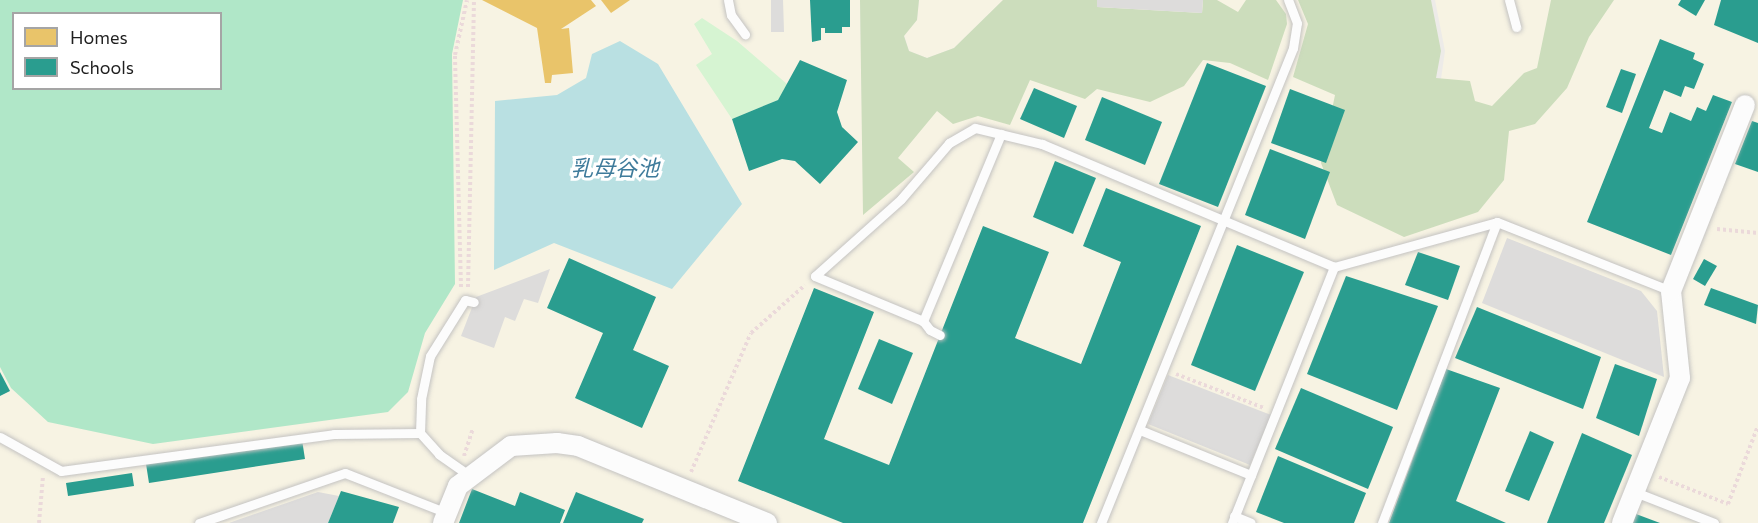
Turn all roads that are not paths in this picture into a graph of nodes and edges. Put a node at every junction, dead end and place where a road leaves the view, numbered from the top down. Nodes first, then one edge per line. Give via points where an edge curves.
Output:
1 (728, 0) edge
2 (1288, 0) edge
3 (1509, 0) edge
4 (1515, 27) dead end
5 (745, 34) dead end
6 (1751, 107) edge
7 (1001, 134) junction
8 (1223, 220) junction
9 (1497, 222) junction
10 (1334, 267) junction
11 (1671, 291) junction
12 (469, 301) road end
13 (923, 321) junction
14 (940, 335) dead end
15 (1140, 430) junction
16 (420, 433) junction
17 (0, 436) edge
18 (465, 473) junction
19 (1251, 475) junction
20 (1635, 492) junction
21 (445, 518) edge
22 (1233, 520) edge
23 (199, 523) edge
24 (767, 523) edge
25 (1101, 523) edge
26 (1251, 523) edge
27 (1382, 523) edge
28 (1622, 523) edge
29 (1714, 523) edge

1 - 5 lane via 731,15
2 - 8 lane via 1296,15 1295,41
3 - 4 lane
6 - 11 street
7 - 8 lane via 1042,144
7 - 13 lane
7 - 13 lane via 975,128 949,143 901,199 815,276
8 - 10 lane
8 - 15 lane
9 - 10 lane
9 - 11 lane
9 - 27 lane
10 - 19 lane
11 - 20 street via 1680,378
12 - 16 lane via 430,356 421,399
13 - 14 lane
15 - 19 lane
15 - 25 lane
16 - 17 lane via 334,434 61,471
16 - 18 lane
18 - 21 street
18 - 24 street via 511,446 578,446
19 - 22 lane
20 - 28 street
20 - 29 lane
21 - 23 lane via 345,473
22 - 26 lane

